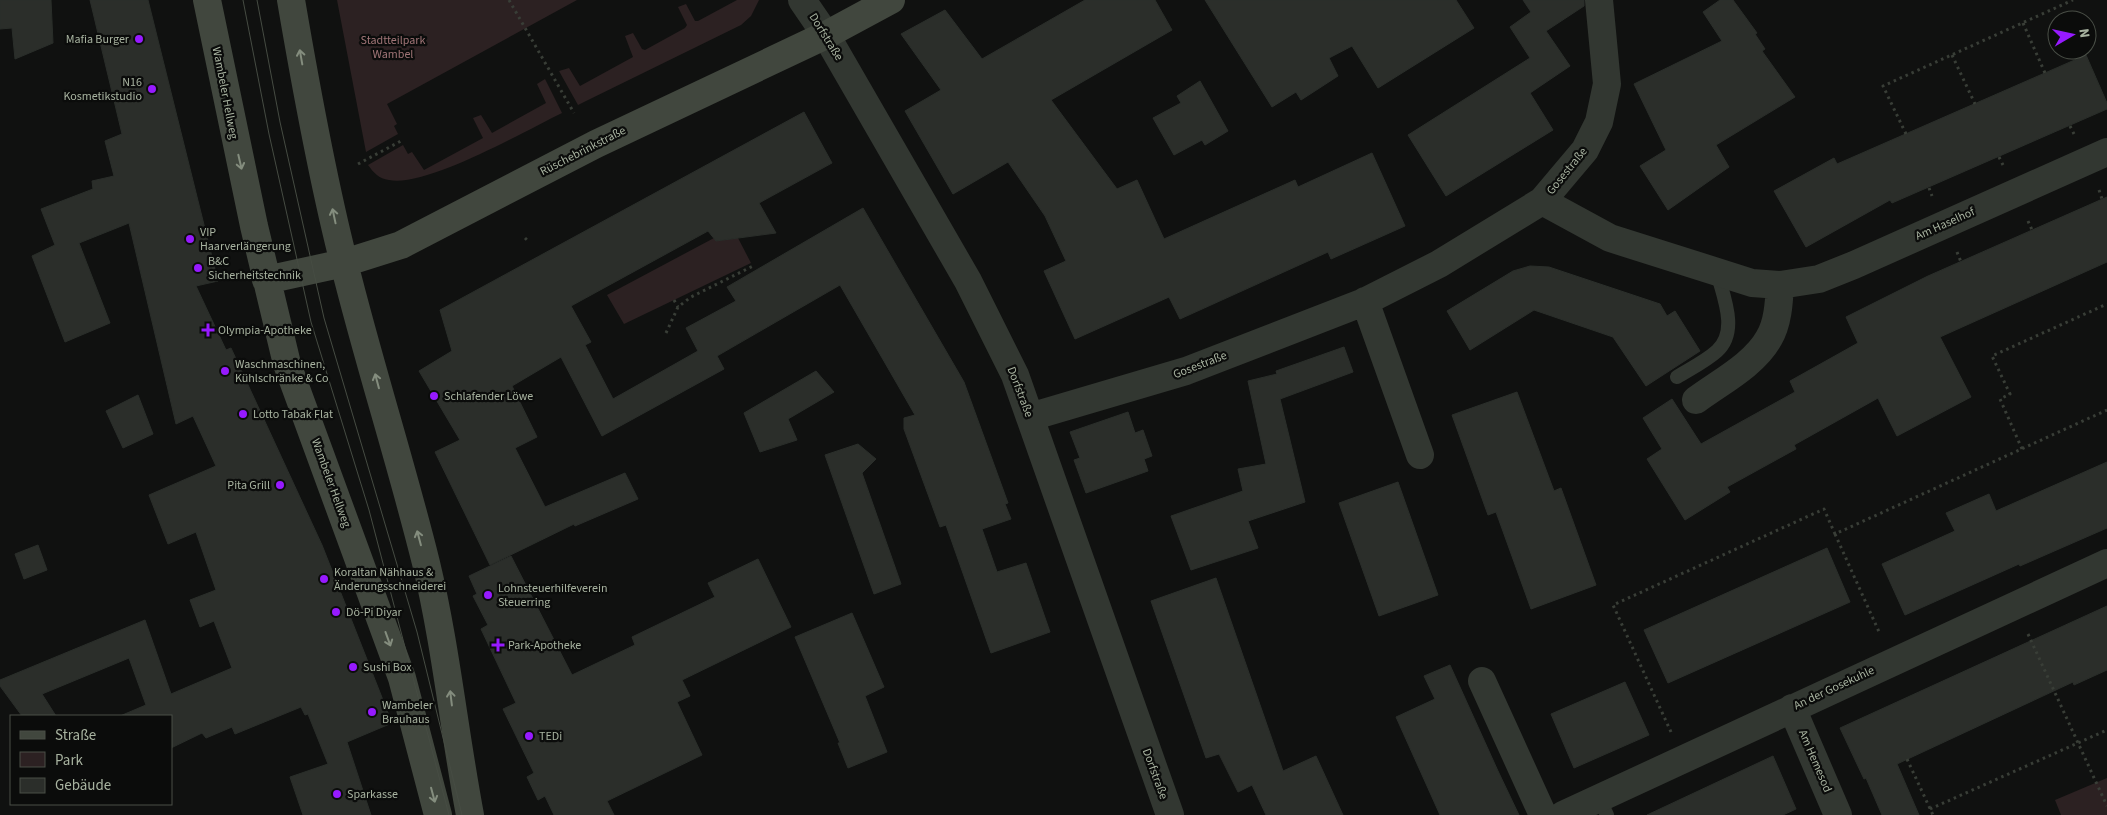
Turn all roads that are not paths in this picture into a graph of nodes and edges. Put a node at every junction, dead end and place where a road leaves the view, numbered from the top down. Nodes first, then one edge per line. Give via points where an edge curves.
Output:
1 (207, 0) edge
2 (291, 0) edge
3 (802, 0) edge
4 (891, 0) edge
5 (1599, 0) edge
6 (826, 35) junction
7 (2107, 152) edge
8 (1542, 201) junction
9 (344, 264) junction
10 (1717, 272) junction
11 (266, 280) junction
12 (1780, 285) junction
13 (1365, 301) junction
14 (1678, 377) dead end
15 (1696, 400) dead end
16 (1030, 417) junction
17 (1420, 455) dead end
18 (2107, 563) edge
19 (1482, 681) dead end
20 (1792, 708) junction
21 (1603, 807) edge
22 (438, 815) edge
23 (470, 815) edge
24 (1170, 815) edge
25 (1543, 815) edge
26 (1563, 815) edge
27 (1838, 815) edge

1 -> 11 main road, Wambeler Hellweg
9 -> 2 main road
3 - 6 street, Dorfstraße
4 - 6 main road, Rüschebrinkstraße
5 - 8 street, Gosestraße via 1607,84 1599,122 1585,150
6 - 9 main road, Rüschebrinkstraße via 596,144 401,245
6 - 16 street, Dorfstraße via 968,281 1002,346
7 - 12 street, Am Haselhof via 1820,279
8 - 10 street, Am Haselhof via 1610,238
8 - 13 street, Gosestraße via 1438,264
9 - 11 main road, Rüschebrinkstraße
23 -> 9 main road via 447,669 426,564
10 - 12 street, Am Haselhof via 1752,283
10 - 14 lane via 1729,321 1727,338 1718,350
11 -> 22 main road, Wambeler Hellweg via 287,364 402,678
12 - 15 street via 1770,338 1741,367
13 - 16 street, Gosestraße via 1186,371
13 - 17 street
16 - 24 street, Dorfstraße
18 - 20 street, An der Gosekuhle
19 - 25 street
20 - 21 street, An der Gosekuhle via 1683,758
20 - 27 street, Am Hemesod
21 - 26 street, An der Gosekuhle

